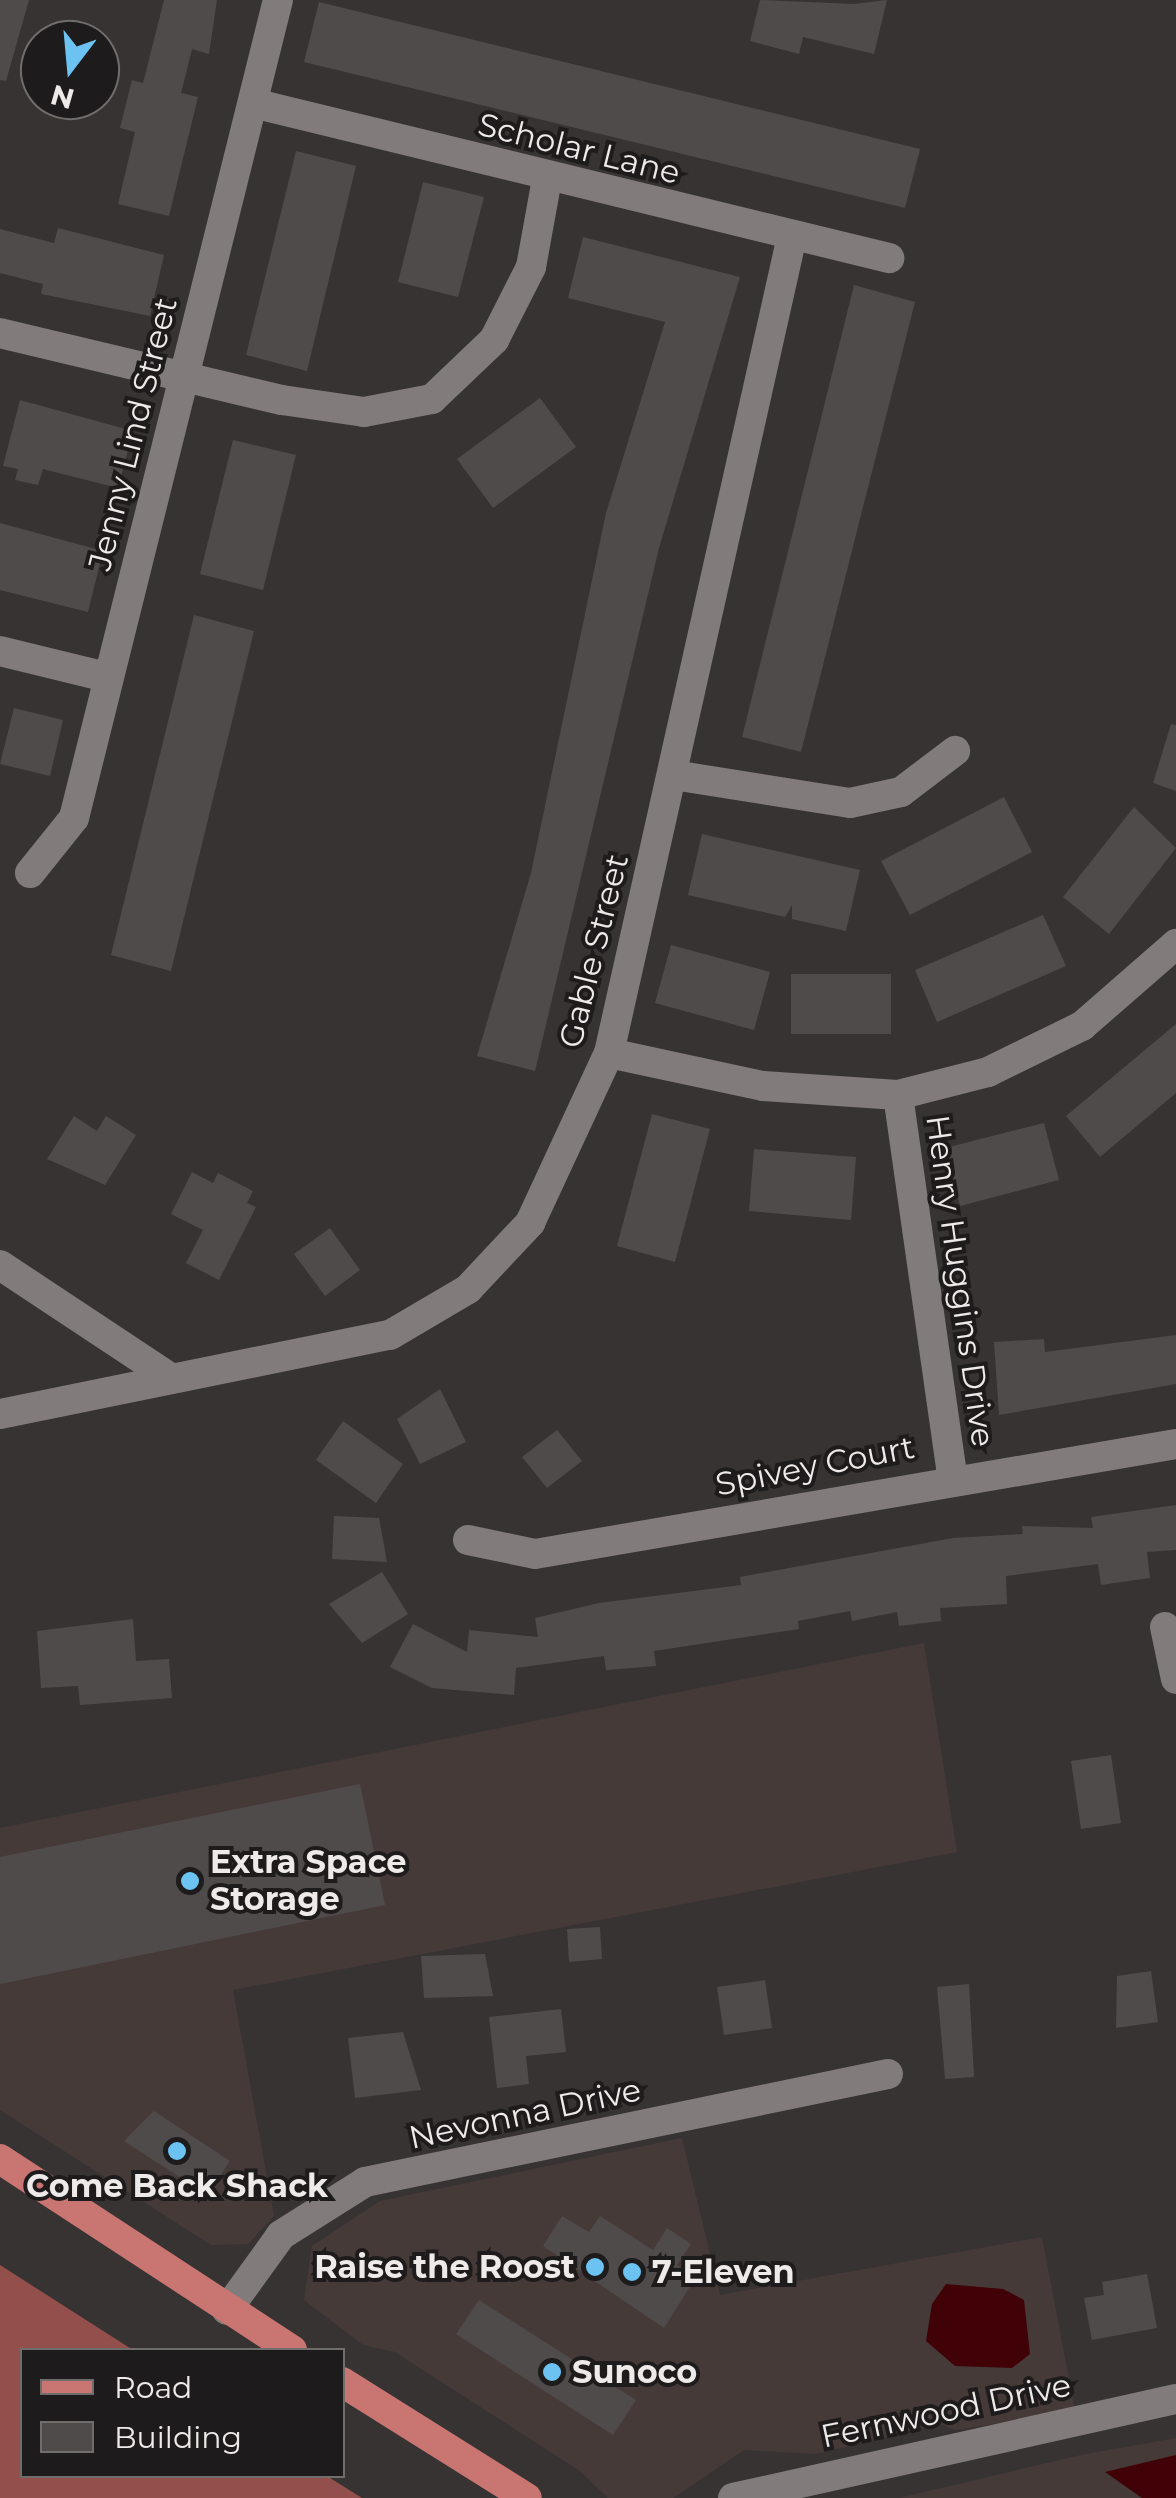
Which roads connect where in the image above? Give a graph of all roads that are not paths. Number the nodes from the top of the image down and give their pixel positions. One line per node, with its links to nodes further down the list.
1 (278, 0): 2 (street, Jenny Lind Street)
2 (253, 103): 3 (street, Scholar Lane); 7 (street, Jenny Lind Street)
3 (547, 178): 4 (street, Scholar Lane); 7 (street)
4 (792, 236): 5 (street, Scholar Lane); 11 (street, Gable Street)
5 (890, 258)
6 (0, 333): 7 (street)
7 (182, 382): 9 (street, Jenny Lind Street)
8 (0, 651): 9 (street)
9 (107, 677): 12 (street, Jenny Lind Street)
10 (955, 752): 11 (street)
11 (672, 775): 14 (street, Gable Street)
12 (30, 873)
13 (1176, 944): 15 (street)
14 (609, 1053): 15 (street); 17 (street, Gable Street)
15 (898, 1095): 20 (street, Henry Huggins Drive)
16 (0, 1264): 17 (street)
17 (171, 1378): 18 (street, Gable Street)
18 (0, 1414)
19 (1176, 1444): 20 (street, Spivey Court)
20 (952, 1476): 21 (street, Spivey Court)
21 (468, 1540)
22 (1166, 1627): 23 (street)
23 (1176, 1679)
24 (888, 2074): 26 (street, Nevonna Drive)
25 (0, 2159): 26 (main road)
26 (227, 2310): 27 (main road)
27 (289, 2348)
28 (345, 2384): 30 (main road)
29 (1176, 2399): 31 (street, Fernwood Drive)
30 (527, 2498)
31 (733, 2498)

